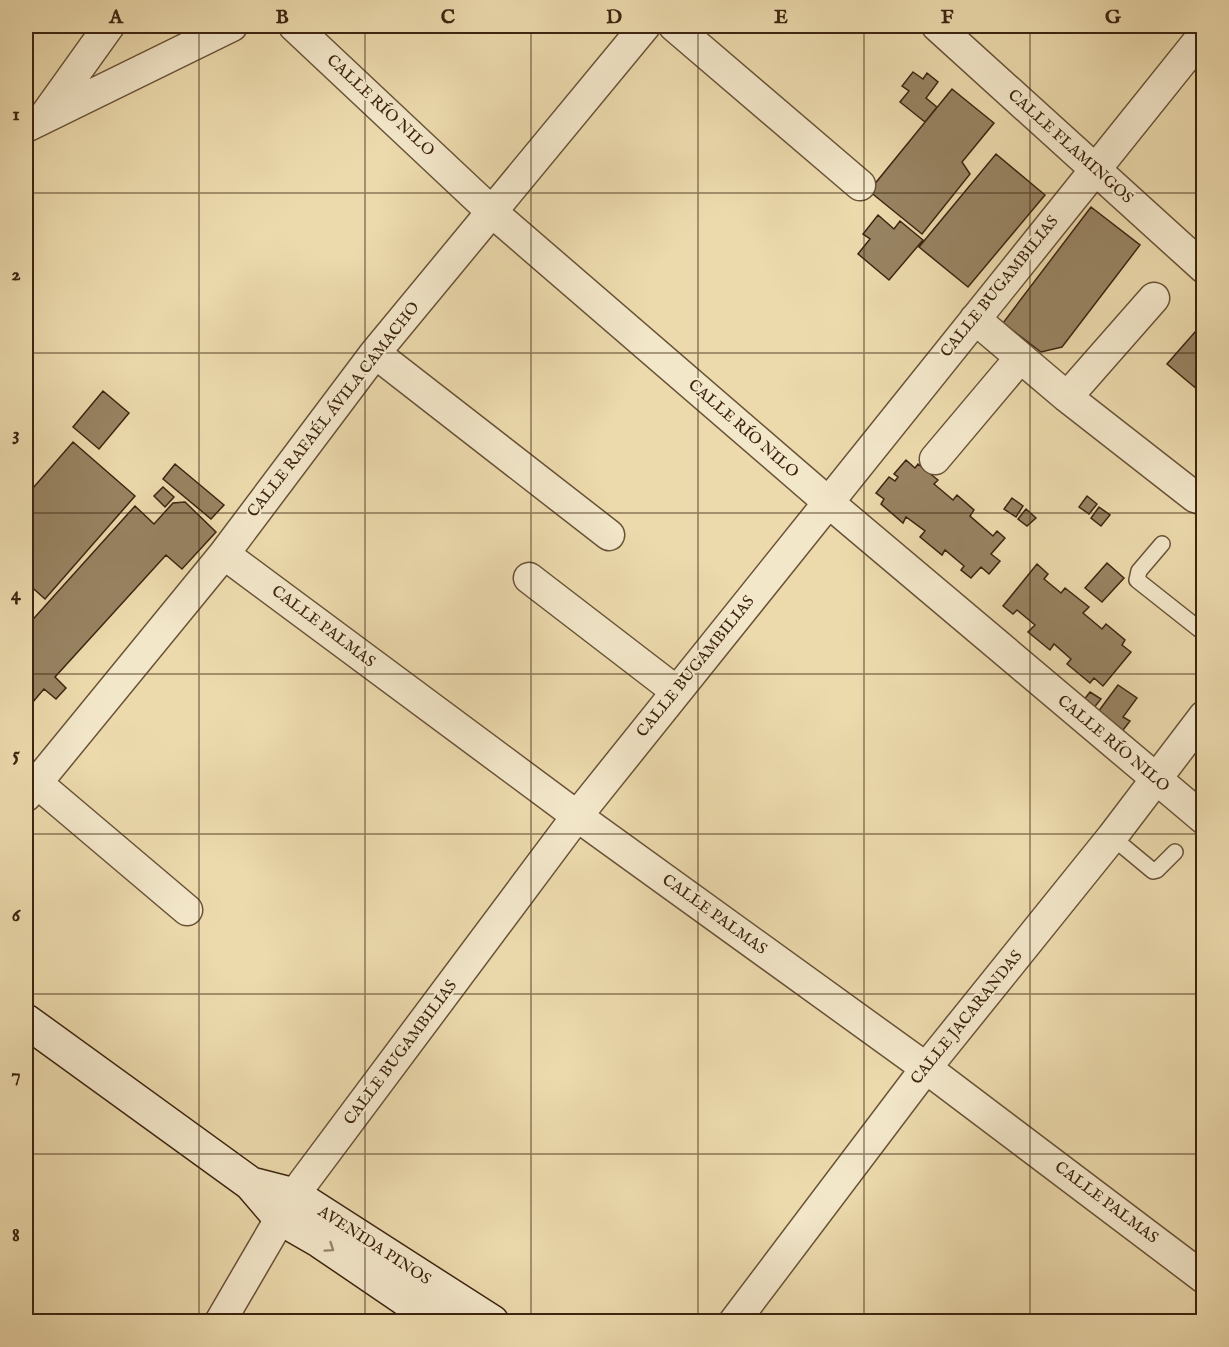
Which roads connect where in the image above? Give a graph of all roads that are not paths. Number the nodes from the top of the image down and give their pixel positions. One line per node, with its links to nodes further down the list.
1 (109, 26): 8 (street)
2 (232, 26): 8 (street)
3 (294, 26): 11 (street, CALLE RÍO NILO)
4 (645, 26): 11 (street, CALLE RAFAÉL ÁVILA CAMACHO)
5 (674, 26): 10 (street)
6 (937, 26): 9 (street, CALLE FLAMINGOS)
7 (1203, 34): 9 (street, CALLE BUGAMBILIAS)
8 (35, 121)
9 (1094, 170): 12 (street, CALLE FLAMINGOS); 14 (street, CALLE BUGAMBILIAS)
10 (860, 185)
11 (492, 212): 15 (street, CALLE RAFAÉL ÁVILA CAMACHO); 20 (street, CALLE RÍO NILO)
12 (1203, 268)
13 (1154, 298): 17 (street)
14 (975, 319): 16 (street); 20 (street, CALLE BUGAMBILIAS)
15 (375, 353): 21 (street); 23 (street, CALLE RAFAÉL ÁVILA CAMACHO)
16 (1020, 358): 17 (street); 18 (street)
17 (1067, 397): 19 (street)
18 (935, 459)
19 (1203, 500)
20 (828, 502): 26 (street, CALLE BUGAMBILIAS); 28 (street, CALLE RÍO NILO)
21 (609, 535)
22 (1162, 544): 25 (lane)
23 (224, 554): 29 (street, CALLE RAFAÉL ÁVILA CAMACHO); 30 (street, CALLE PALMAS)
24 (529, 578): 26 (street)
25 (1203, 633)
26 (676, 691): 30 (street, CALLE BUGAMBILIAS)
27 (1203, 716): 28 (street, CALLE JACARANDAS)
28 (1154, 779): 31 (street, CALLE RÍO NILO); 32 (street, CALLE JACARANDAS)
29 (31, 789): 34 (street)
30 (577, 816): 36 (street, CALLE PALMAS); 37 (street, CALLE BUGAMBILIAS)
31 (1203, 819)
32 (1112, 837): 33 (lane); 36 (street, CALLE JACARANDAS)
33 (1175, 852)
34 (187, 910)
35 (26, 1021): 37 (main road, AVENIDA PINOS)
36 (926, 1068): 38 (street, CALLE PALMAS); 42 (street, CALLE JACARANDAS)
37 (287, 1206): 39 (street, CALLE BUGAMBILIAS); 40 (main road, AVENIDA PINOS, one-way to 40); 41 (main road, AVENIDA PINOS)
38 (1203, 1278)
39 (220, 1322)
40 (439, 1322)
41 (492, 1322)
42 (734, 1322)

